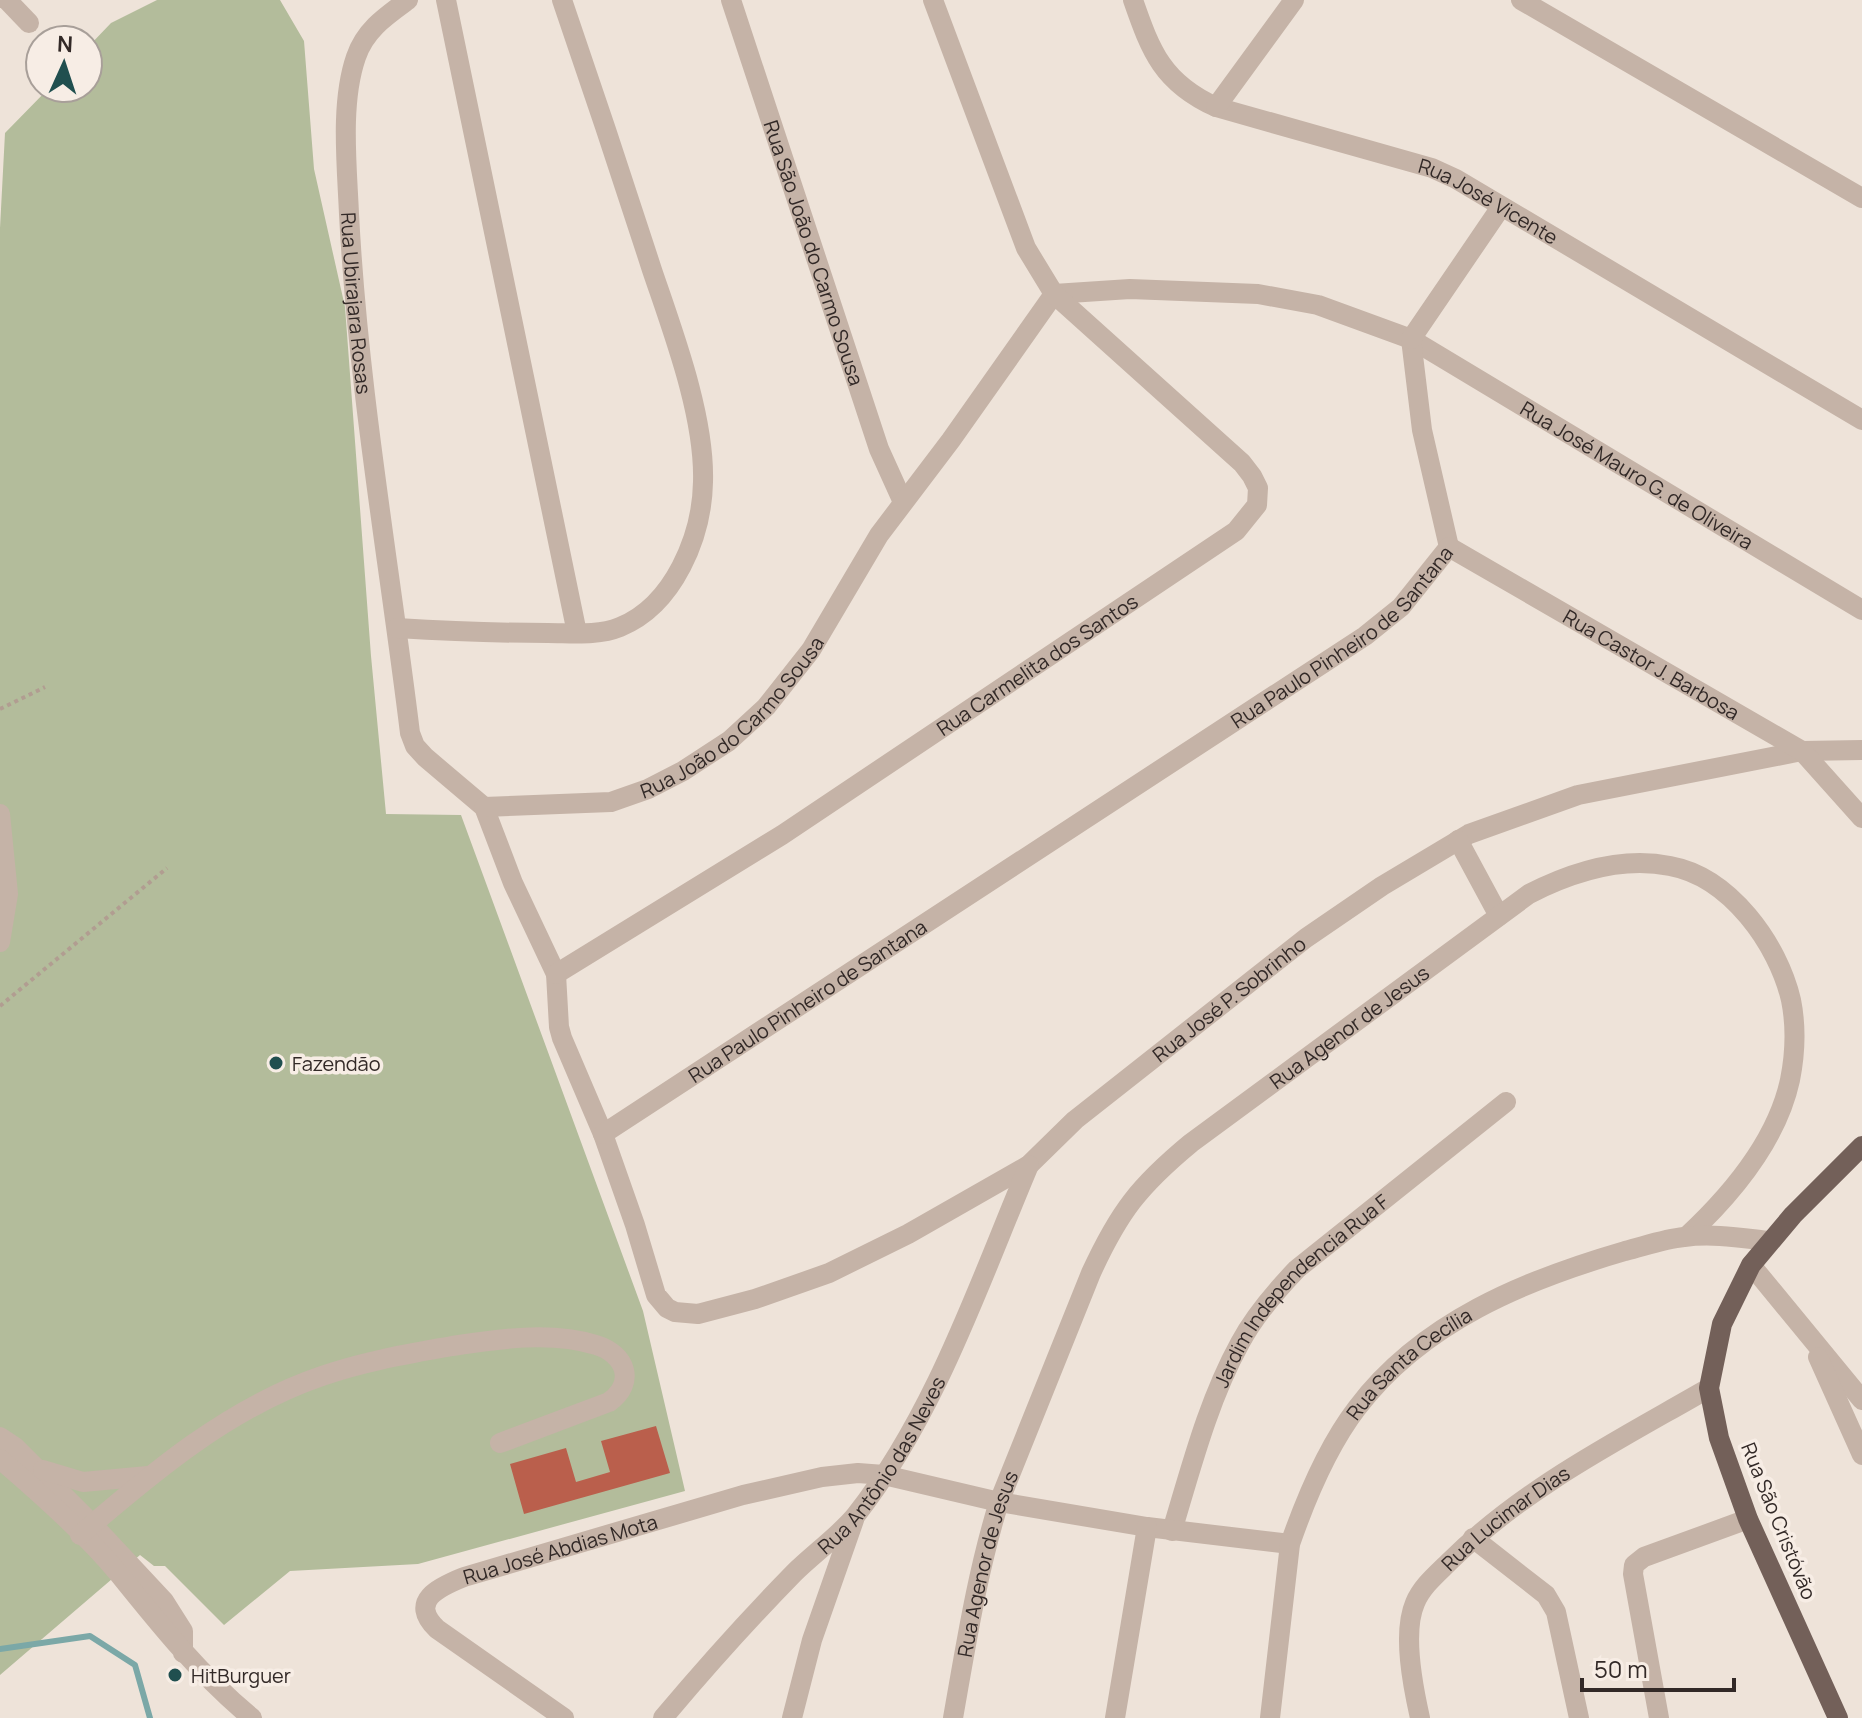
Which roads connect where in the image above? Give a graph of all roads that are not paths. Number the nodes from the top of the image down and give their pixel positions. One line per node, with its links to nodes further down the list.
1 (7, 0): 10 (street)
2 (408, 0): 20 (street, Rua Ubirajara Rosas)
3 (446, 0): 21 (street)
4 (562, 0): 21 (street)
5 (731, 0): 17 (street, Rua São João do Carmo Sousa)
6 (933, 0): 14 (street)
7 (1133, 0): 11 (street, Rua José Vicente)
8 (1294, 0): 11 (street)
9 (1521, 0): 12 (street)
10 (29, 23)
11 (1216, 107): 13 (street, Rua José Vicente)
12 (1862, 198)
13 (1501, 207): 15 (street); 16 (street, Rua José Vicente)
14 (1054, 294): 15 (street); 17 (street, Rua João do Carmo Sousa); 30 (street, Rua Carmelita dos Santos)
15 (1411, 339): 18 (street, Rua Paulo Pinheiro de Santana); 19 (street, Rua José Mauro G. de Oliveira)
16 (1862, 420)
17 (903, 502): 24 (street, Rua João do Carmo Sousa)
18 (1449, 547): 23 (street, Rua Castor J. Barbosa); 32 (street, Rua Paulo Pinheiro de Santana)
19 (1862, 610)
20 (397, 628): 21 (street); 24 (street, Rua Ubirajara Rosas)
21 (577, 633)
22 (1862, 750): 23 (street)
23 (1802, 751): 26 (street); 27 (street, Rua José P. Sobrinho)
24 (484, 807): 30 (street)
25 (0, 814): 29 (street)
26 (1862, 818)
27 (1458, 840): 28 (street); 34 (street, Rua José P. Sobrinho)
28 (1499, 916): 35 (street, Rua Agenor de Jesus); 48 (street, Rua Agenor de Jesus)
29 (0, 942)
30 (556, 974): 32 (street)
31 (1506, 1102): 53 (street, Jardim Independencia Rua F)
32 (603, 1134): 34 (street, Rua José P. Sobrinho)
33 (1861, 1150): 36 (main road, Rua São Cristóvão)
34 (1029, 1165): 46 (street, Rua Antônio das Neves)
35 (1687, 1236): 36 (street, Rua Santa Cecília); 55 (street, Rua Santa Cecília)
36 (1769, 1241): 37 (main road, Rua São Cristóvão)
37 (1751, 1265): 38 (street); 39 (main road, Rua São Cristóvão)
38 (1808, 1335): 40 (street); 43 (street)
39 (1709, 1388): 50 (main road, Rua São Cristóvão); 54 (street, Rua Lucimar Dias)
40 (1862, 1400)
41 (0, 1437): 45 (street)
42 (500, 1443): 47 (street)
43 (1862, 1455)
44 (0, 1459): 52 (street)
45 (36, 1468): 47 (street); 52 (street)
46 (884, 1475): 48 (street); 49 (street, Rua Antônio das Neves); 57 (street, Rua José Abdias Mota)
47 (148, 1476): 52 (street)
48 (999, 1502): 51 (street); 60 (street, Rua Agenor de Jesus)
49 (854, 1518): 58 (street, Rua Antônio das Neves); 59 (street)
50 (1748, 1519): 65 (street); 66 (main road, Rua São Cristóvão)
51 (1147, 1527): 53 (street); 61 (street)
52 (86, 1529): 56 (street)
53 (1172, 1531): 55 (street)
54 (1473, 1538): 63 (street, Rua Lucimar Dias); 64 (street)
55 (1290, 1544): 62 (street, Rua Santa Cecília)
56 (252, 1718)
57 (564, 1718)
58 (663, 1718)
59 (792, 1718)
60 (953, 1718)
61 (1115, 1718)
62 (1270, 1718)
63 (1420, 1718)
64 (1579, 1718)
65 (1659, 1718)
66 (1838, 1718)

